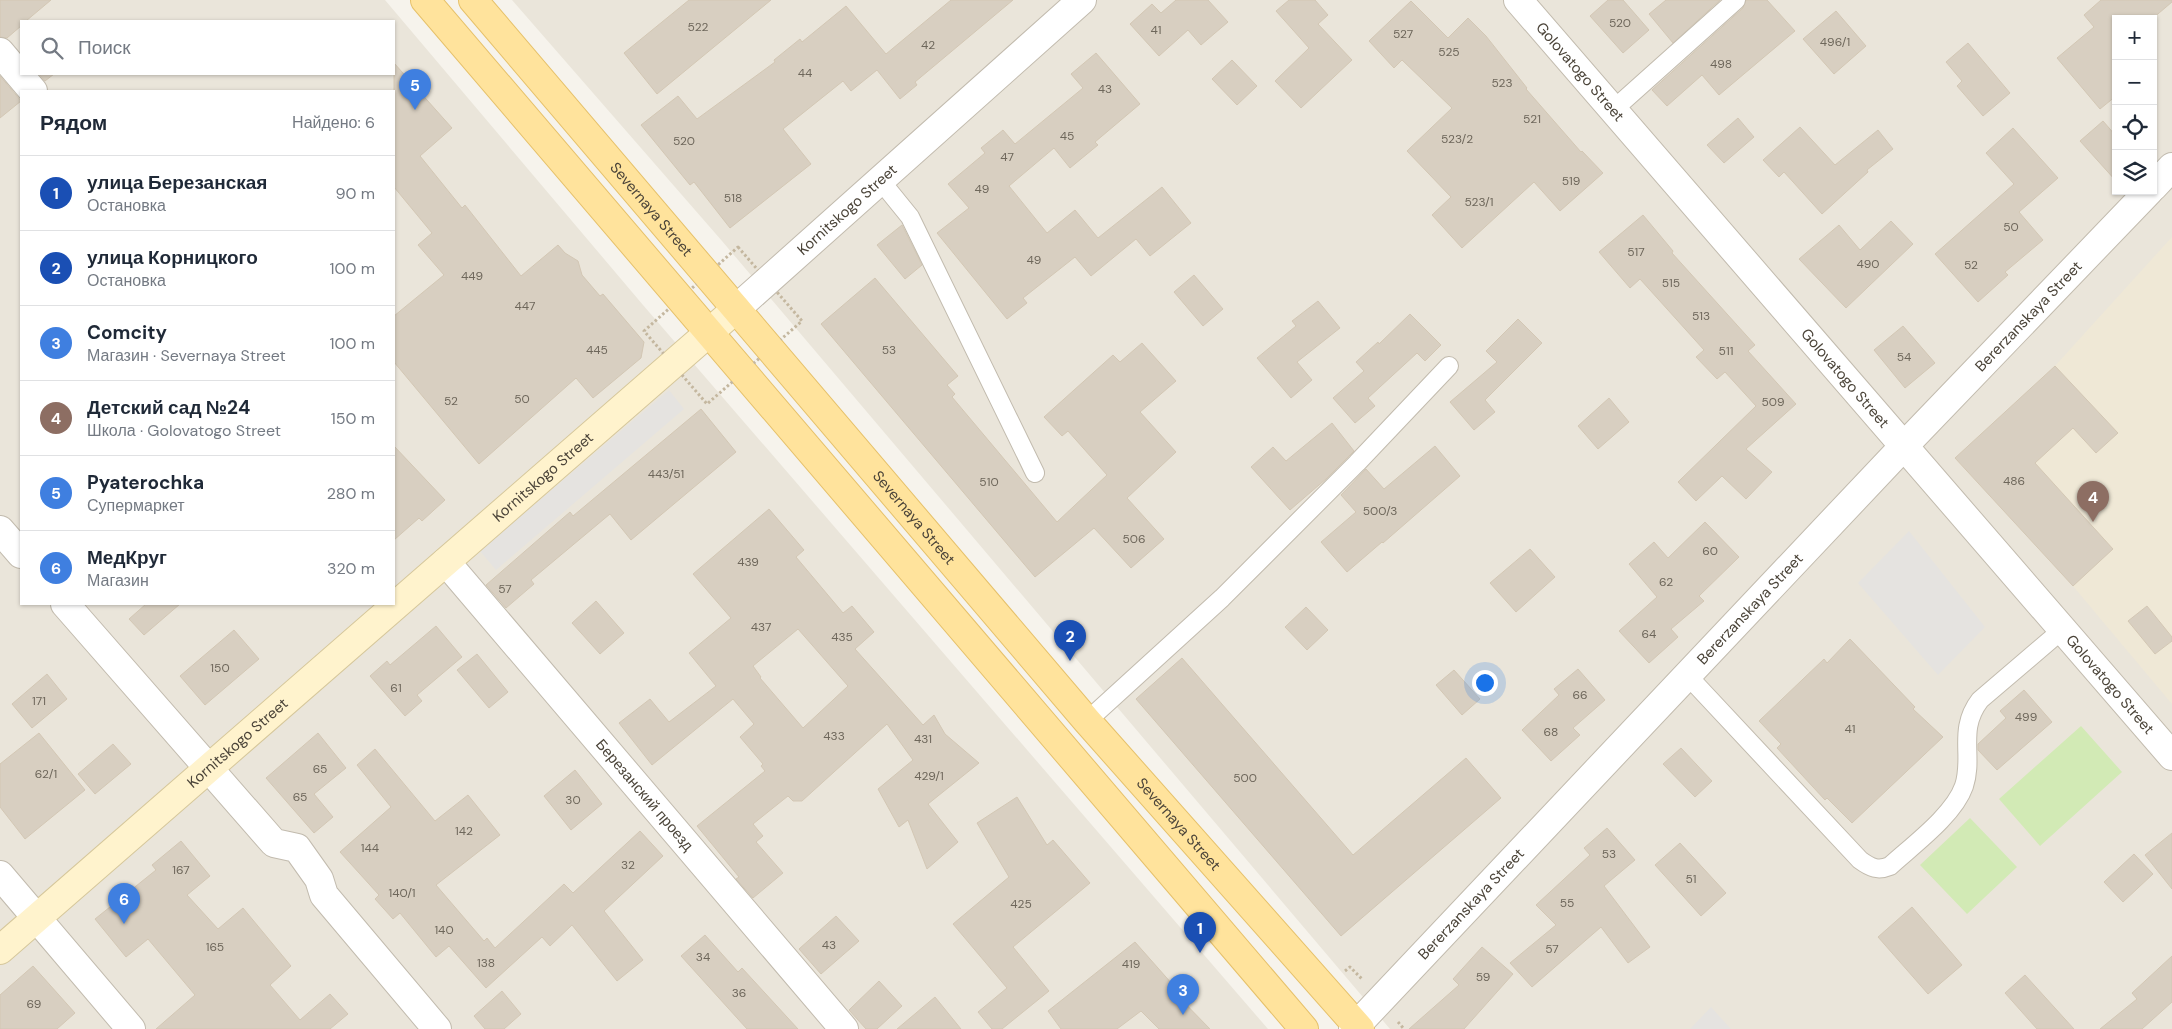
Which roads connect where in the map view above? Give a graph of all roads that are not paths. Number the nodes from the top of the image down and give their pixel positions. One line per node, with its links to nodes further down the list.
1 (424, 0): 14 (main road)
2 (473, 0): 13 (main road, Severnaya Street)
3 (1082, 0): 10 (street, Kornitskogo Street)
4 (1518, 0): 8 (street, Golovatogo Street)
5 (1736, 0): 8 (lane)
6 (0, 52): 7 (street)
7 (32, 90)
8 (1613, 110): 16 (street, Golovatogo Street)
9 (2172, 167): 11 (street)
10 (880, 180): 13 (street, Kornitskogo Street); 17 (lane)
11 (2157, 183)
12 (2145, 195): 16 (street, Bererzanskaya Street)
13 (736, 310): 14 (main road, Kornitskogo Street); 24 (main road, Severnaya Street)
14 (710, 332): 20 (main road, Kornitskogo Street); 34 (main road)
15 (1449, 366): 24 (lane)
16 (1903, 447): 22 (street, Golovatogo Street); 23 (street, Bererzanskaya Street)
17 (1035, 474)
18 (0, 530): 19 (street)
19 (20, 553)
20 (446, 562): 26 (main road, Kornitskogo Street); 33 (street, Березанский проезд)
21 (66, 605): 26 (street)
22 (2062, 630): 23 (lane); 25 (street, Golovatogo Street)
23 (1687, 675): 30 (street, Bererzanskaya Street)
24 (1087, 721): 30 (main road, Severnaya Street)
25 (2172, 756)
26 (208, 768): 28 (main road, Kornitskogo Street); 32 (street)
27 (0, 875): 28 (street)
28 (36, 917): 29 (main road, Kornitskogo Street); 31 (street)
29 (0, 950)
30 (1357, 1028)
31 (131, 1029)
32 (437, 1029)
33 (844, 1029)
34 (1304, 1029)

